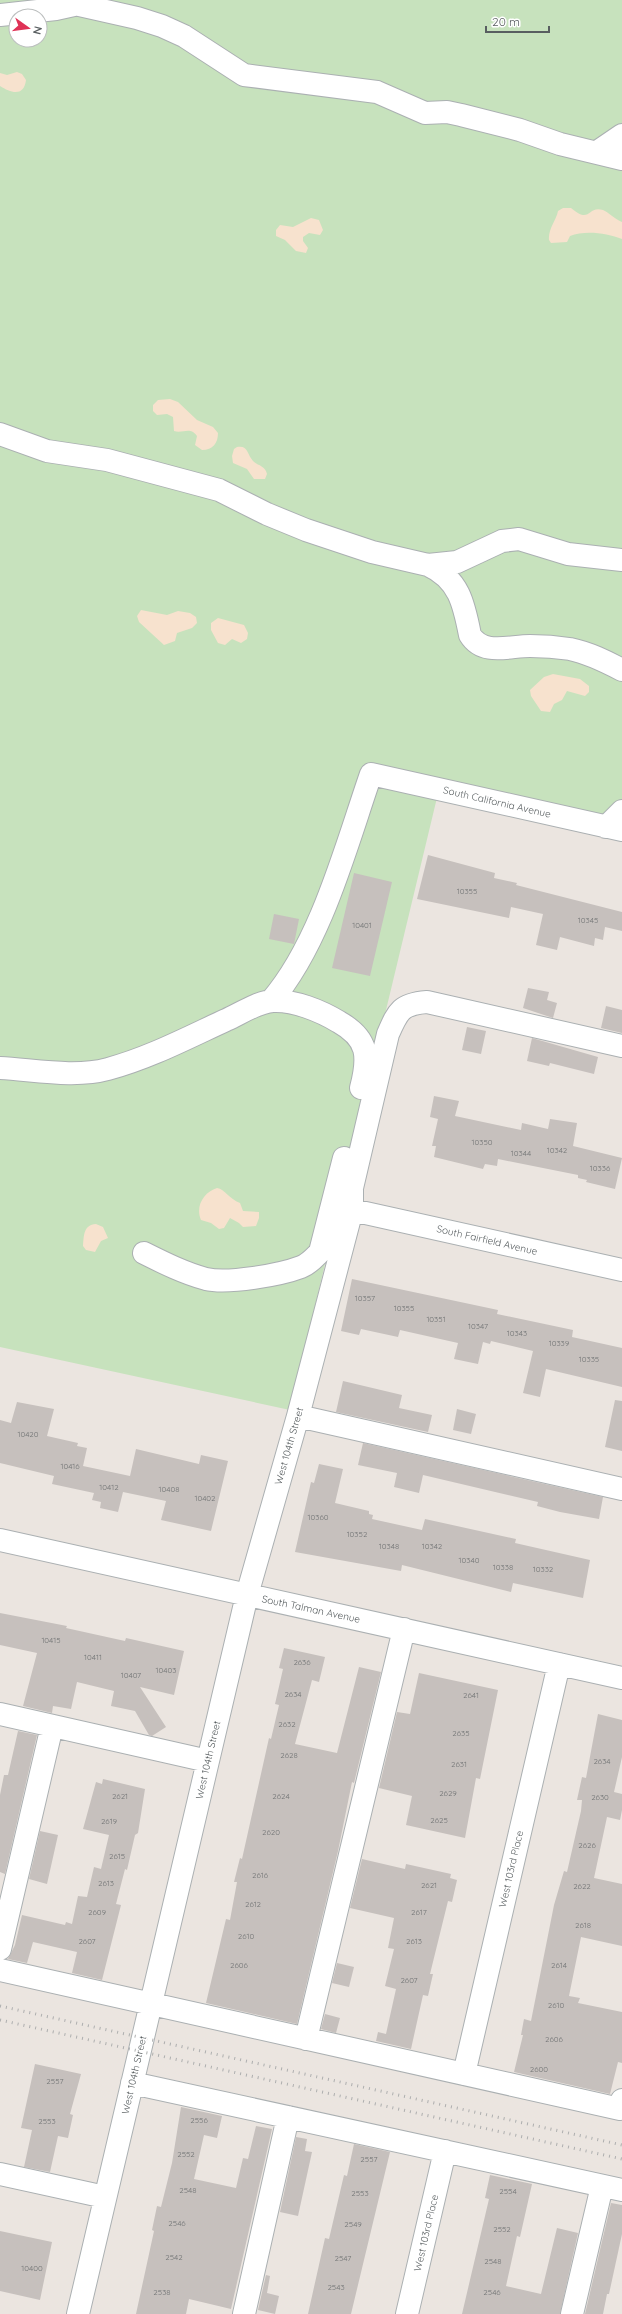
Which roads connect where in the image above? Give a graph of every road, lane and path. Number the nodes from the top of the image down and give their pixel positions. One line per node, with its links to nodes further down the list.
1 (66, 3): 2 (street); 4 (street)
2 (0, 15)
3 (622, 136): 4 (street)
4 (598, 152): 5 (street)
5 (622, 159)
6 (0, 434): 8 (street)
7 (622, 560): 8 (street)
8 (428, 565): 9 (street)
9 (622, 670)
10 (622, 811): 11 (street)
11 (614, 829): 12 (street, South California Avenue)
12 (271, 1001): 14 (street); 16 (street)
13 (622, 1046): 15 (street, West 104th Street)
14 (0, 1068)
15 (352, 1210): 17 (street, South Fairfield Avenue); 18 (street, West 104th Street)
16 (144, 1253)
17 (622, 1270)
18 (298, 1416): 19 (street); 21 (street, West 104th Street)
19 (622, 1489)
20 (0, 1540): 21 (street, South Talman Avenue)
21 (247, 1595): 22 (street, South Talman Avenue); 27 (street, West 104th Street)
22 (404, 1629): 23 (street, South Talman Avenue); 31 (street)
23 (559, 1664): 24 (street, South Talman Avenue); 32 (street, West 103rd Place)
24 (622, 1678)
25 (0, 1714): 26 (street)
26 (52, 1726): 27 (street); 28 (street)
27 (208, 1761): 30 (street, West 104th Street)
28 (0, 1949)
29 (0, 1970): 30 (street)
30 (150, 2004): 31 (street); 33 (street, West 104th Street)
31 (306, 2039): 32 (street)
32 (464, 2074): 34 (street)
33 (132, 2083): 35 (street); 39 (street, West 104th Street)
34 (622, 2100)
35 (288, 2117): 36 (street); 41 (street)
36 (445, 2151): 38 (street); 42 (street, West 103rd Place)
37 (0, 2174): 39 (street)
38 (612, 2188): 43 (street)
39 (105, 2197): 40 (street, West 104th Street)
40 (78, 2314)
41 (244, 2314)
42 (408, 2314)
43 (572, 2314)

